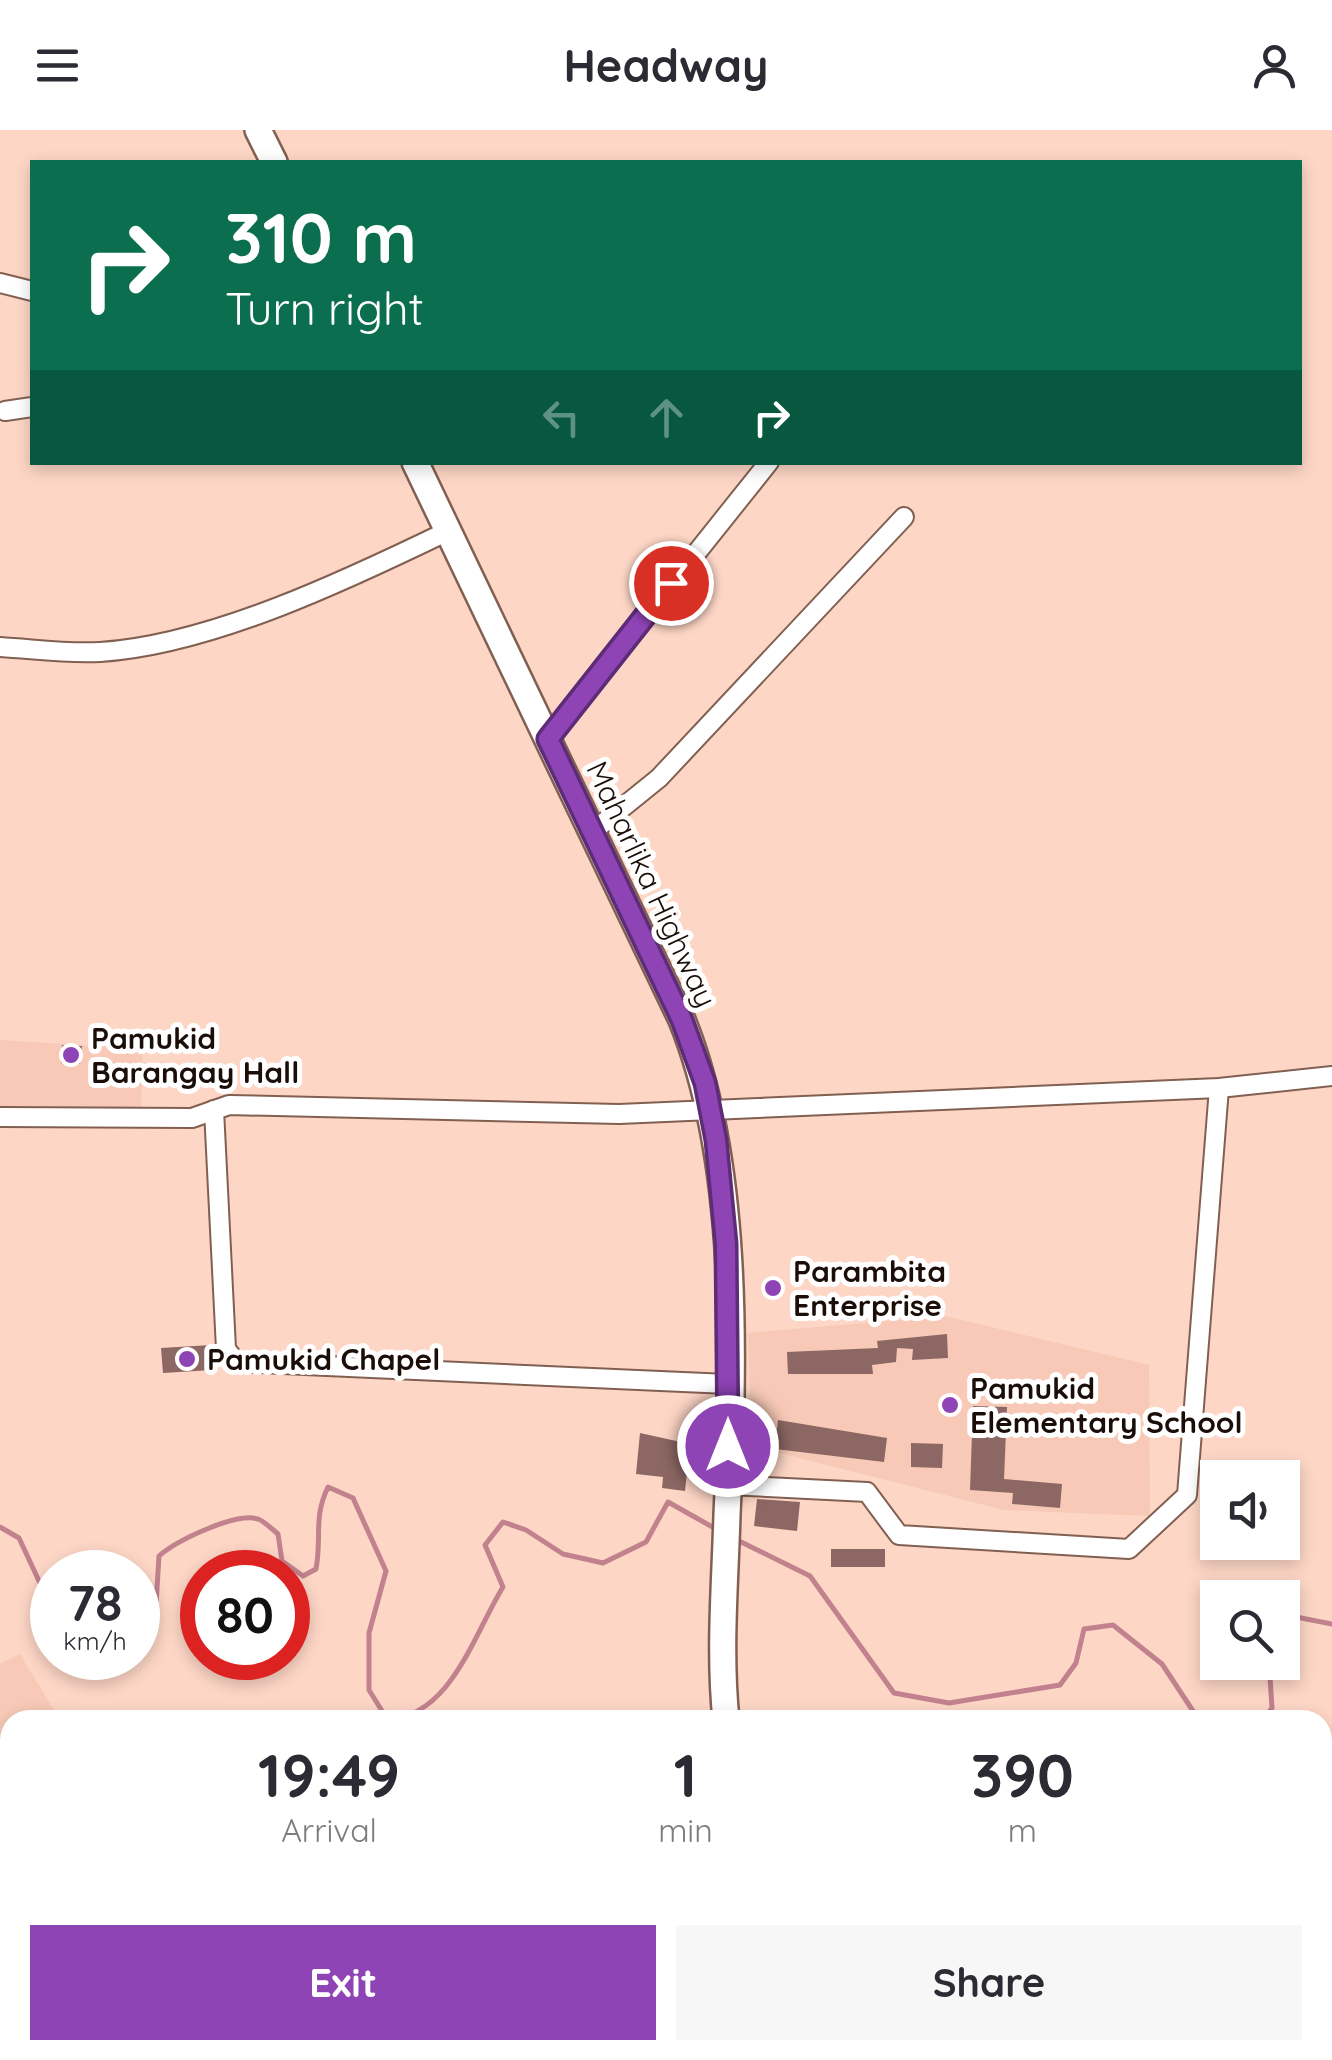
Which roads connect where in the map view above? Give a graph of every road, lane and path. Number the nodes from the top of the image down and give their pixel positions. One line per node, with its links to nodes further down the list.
1 (258, 130): 2 (highway)
2 (273, 160)
3 (0, 283): 4 (street)
4 (30, 290)
5 (30, 408): 6 (street)
6 (5, 411)
7 (416, 465): 10 (highway, Maharlika Highway)
8 (767, 465): 12 (street)
9 (904, 518): 13 (street)
10 (448, 530): 11 (street); 12 (highway, Maharlika Highway)
11 (0, 647)
12 (548, 739): 13 (highway, Maharlika Highway)
13 (591, 834): 17 (highway, Maharlika Highway)
14 (1332, 1076): 15 (street)
15 (1220, 1088): 17 (street); 20 (street)
16 (214, 1110): 17 (street); 18 (street); 19 (street)
17 (712, 1110): 19 (highway, Maharlika Highway)
18 (0, 1117)
19 (728, 1384): 20 (highway, Maharlika Highway)
20 (728, 1498): 21 (highway, Maharlika Highway)
21 (726, 1710)

